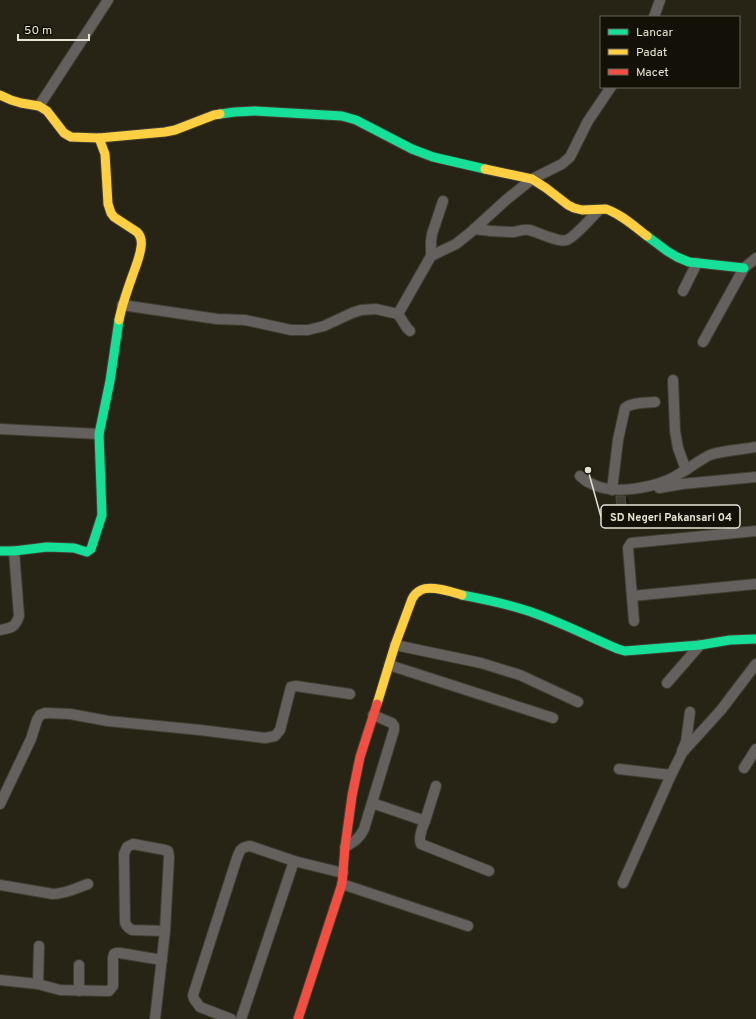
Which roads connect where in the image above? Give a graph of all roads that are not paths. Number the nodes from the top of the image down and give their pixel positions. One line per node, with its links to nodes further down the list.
1 (108, 0): 6 (street)
2 (660, 0): 3 (street)
3 (654, 16)
4 (610, 88): 8 (street)
5 (0, 95): 6 (street)
6 (39, 106): 7 (street)
7 (99, 138): 8 (street); 17 (street)
8 (532, 179): 10 (street); 11 (street)
9 (443, 201): 12 (street)
10 (599, 210): 11 (street); 14 (street)
11 (474, 229): 12 (street)
12 (431, 256): 18 (street)
13 (756, 258): 15 (street)
14 (697, 263): 15 (street); 16 (street)
15 (744, 268): 20 (street)
16 (683, 291)
17 (122, 305): 18 (street); 24 (street)
18 (398, 314): 19 (street)
19 (410, 331)
20 (704, 342)
21 (673, 380): 26 (street)
22 (656, 402): 29 (street)
23 (0, 429): 24 (street)
24 (99, 434): 32 (street)
25 (756, 447): 26 (street)
26 (686, 470): 29 (street)
27 (580, 476): 29 (street)
28 (756, 477): 29 (street)
29 (613, 492)
30 (756, 531): 34 (street)
31 (0, 551): 32 (street)
32 (14, 551): 36 (street)
33 (756, 584): 34 (street)
34 (632, 596): 35 (street)
35 (634, 621)
36 (0, 630)
37 (756, 638): 39 (street)
38 (395, 645): 39 (street); 41 (street); 45 (street)
39 (700, 645): 43 (street)
40 (756, 664): 42 (street)
41 (389, 665): 47 (street); 48 (street)
42 (752, 678): 50 (street)
43 (668, 683)
44 (350, 694): 56 (street)
45 (578, 702)
46 (690, 712): 50 (street)
47 (373, 715): 55 (street); 58 (street)
48 (553, 718)
49 (756, 749): 51 (street)
50 (682, 753): 53 (street)
51 (744, 768)
52 (619, 769): 53 (street)
53 (671, 775): 62 (street)
54 (436, 786): 57 (street)
55 (372, 803): 57 (street); 58 (street)
56 (0, 804)
57 (424, 821): 60 (street)
58 (345, 847): 61 (street)
59 (294, 861): 61 (street); 75 (street); 76 (street)
60 (489, 871)
61 (343, 873): 64 (street)
62 (623, 883)
63 (88, 884): 65 (street)
64 (342, 884): 66 (street); 77 (street)
65 (0, 885)
66 (468, 926)
67 (165, 931): 67 (street); 69 (street)
68 (39, 946): 72 (street)
69 (162, 960): 73 (street); 74 (street)
70 (79, 965): 73 (street)
71 (0, 980): 72 (street)
72 (38, 984): 73 (street)
73 (79, 991)
74 (155, 1019)
75 (231, 1019)
76 (241, 1019)
77 (298, 1019)

